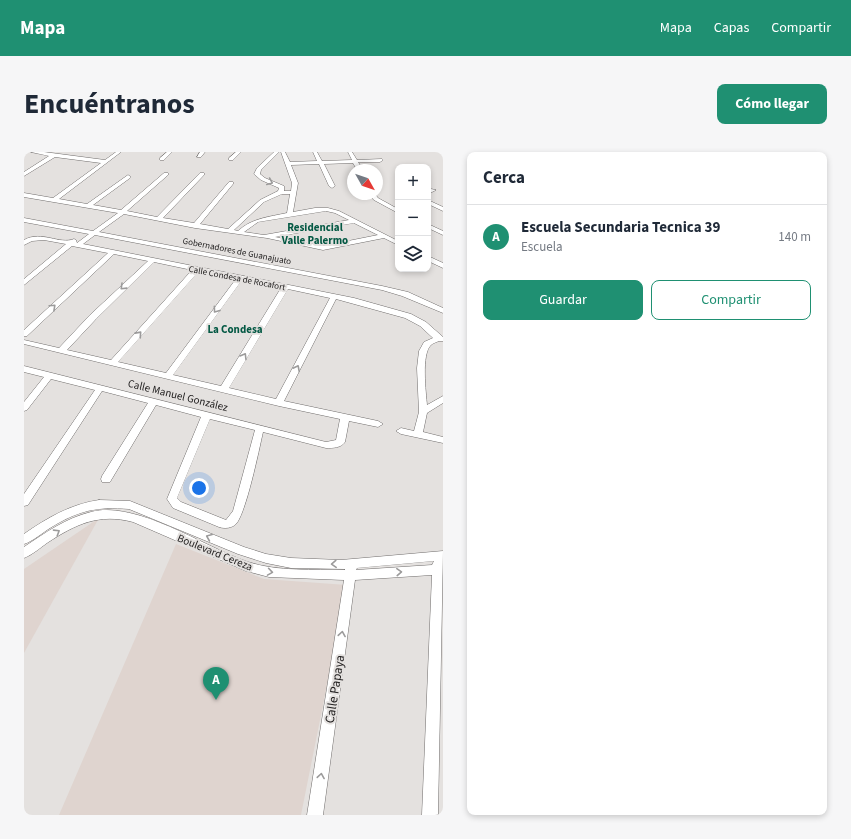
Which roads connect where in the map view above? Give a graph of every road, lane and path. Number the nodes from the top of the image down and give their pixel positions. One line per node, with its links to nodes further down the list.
1 (33, 152): 10 (street)
2 (81, 152): 11 (street)
3 (119, 152): 15 (street)
4 (170, 152): 12 (street)
5 (239, 152): 13 (street)
6 (315, 152): 16 (street)
7 (350, 152): 17 (street)
8 (275, 154): 9 (street); 25 (street, one-way to 25)
9 (284, 154): 18 (street)
10 (54, 155): 11 (street); 19 (street)
11 (72, 158): 15 (street)
12 (162, 159)
13 (231, 160)
14 (380, 160): 17 (street)
15 (106, 162): 28 (street)
16 (321, 162): 17 (street); 18 (street); 24 (street)
17 (355, 162)
18 (289, 164): 26 (street)
19 (24, 174)
20 (166, 174): 36 (street)
21 (202, 174): 38 (street)
22 (128, 177): 32 (street)
23 (231, 183): 41 (street)
24 (332, 186)
25 (281, 192): 26 (street); 44 (street)
26 (293, 193): 37 (street)
27 (24, 195): 28 (street)
28 (54, 200): 32 (street)
29 (378, 200): 33 (street)
30 (395, 203): 33 (street)
31 (431, 203): 34 (street)
32 (88, 206): 36 (street)
33 (387, 206): 35 (street)
34 (443, 209)
35 (395, 210)
36 (123, 212): 38 (street); 45 (street)
37 (290, 214): 40 (street); 46 (street)
38 (158, 219): 41 (street)
39 (24, 220): 43 (street, Gobernadores de Guanajuato)
40 (356, 221): 48 (street); 49 (street)
41 (195, 226): 44 (street)
42 (431, 227): 47 (street)
43 (86, 231): 45 (street, Gobernadores de Guanajuato); 52 (street)
44 (229, 231): 46 (street)
45 (94, 233): 52 (street); 62 (street, Gobernadores de Guanajuato)
46 (239, 233): 49 (street)
47 (443, 233)
48 (385, 236): 49 (street); 50 (street)
49 (264, 237)
50 (395, 241)
51 (24, 243): 52 (street, Calle Condesa de Rocafort)
52 (74, 244): 53 (street, Calle Condesa de Rocafort); 59 (street)
53 (112, 253): 55 (street, Calle Condesa de Rocafort); 63 (street, one-way to 53)
54 (431, 260): 56 (street)
55 (152, 261): 57 (street, Calle Condesa de Rocafort); 66 (street, one-way to 66)
56 (443, 266)
57 (196, 270): 58 (street, Calle Condesa de Rocafort); 67 (street, one-way to 57)
58 (240, 278): 60 (street, Calle Condesa de Rocafort); 70 (street, one-way to 70)
59 (24, 284)
60 (285, 288): 61 (street, Calle Condesa de Rocafort); 72 (street, one-way to 60)
61 (334, 297): 64 (street, Calle Condesa de Rocafort); 75 (street, one-way to 61)
62 (443, 311)
63 (24, 334)
64 (441, 339): 77 (street)
65 (24, 342): 66 (street)
66 (61, 351): 67 (street)
67 (113, 363): 70 (street)
68 (24, 369): 69 (street, Calle Manuel González)
69 (49, 376): 71 (street, Calle Manuel González); 76 (street)
70 (168, 376): 72 (street)
71 (100, 388): 74 (street, Calle Manuel González); 86 (street)
72 (224, 389): 75 (street)
73 (443, 399): 77 (street)
74 (153, 402): 78 (street, Calle Manuel González); 85 (street)
75 (279, 403): 79 (street)
76 (24, 408)
77 (423, 412): 83 (street)
78 (207, 414): 81 (street, Calle Manuel González); 81 (street)
79 (345, 418): 80 (street); 81 (street, Calle Manuel González)
80 (378, 424)
81 (260, 428)
82 (401, 431): 83 (street)
83 (418, 434): 84 (street)
84 (443, 440)
85 (106, 479)
86 (24, 502)
87 (24, 540): 90 (street, Boulevard Cereza, one-way to 87)
88 (24, 553): 90 (street, Boulevard Cereza, one-way to 90)
89 (441, 556): 90 (street, Boulevard Cereza); 91 (street)
90 (351, 569): 91 (street, Boulevard Cereza, one-way to 91); 92 (street, Calle Papaya, one-way to 90)
91 (440, 569): 93 (street)
92 (315, 815)
93 (430, 815)

